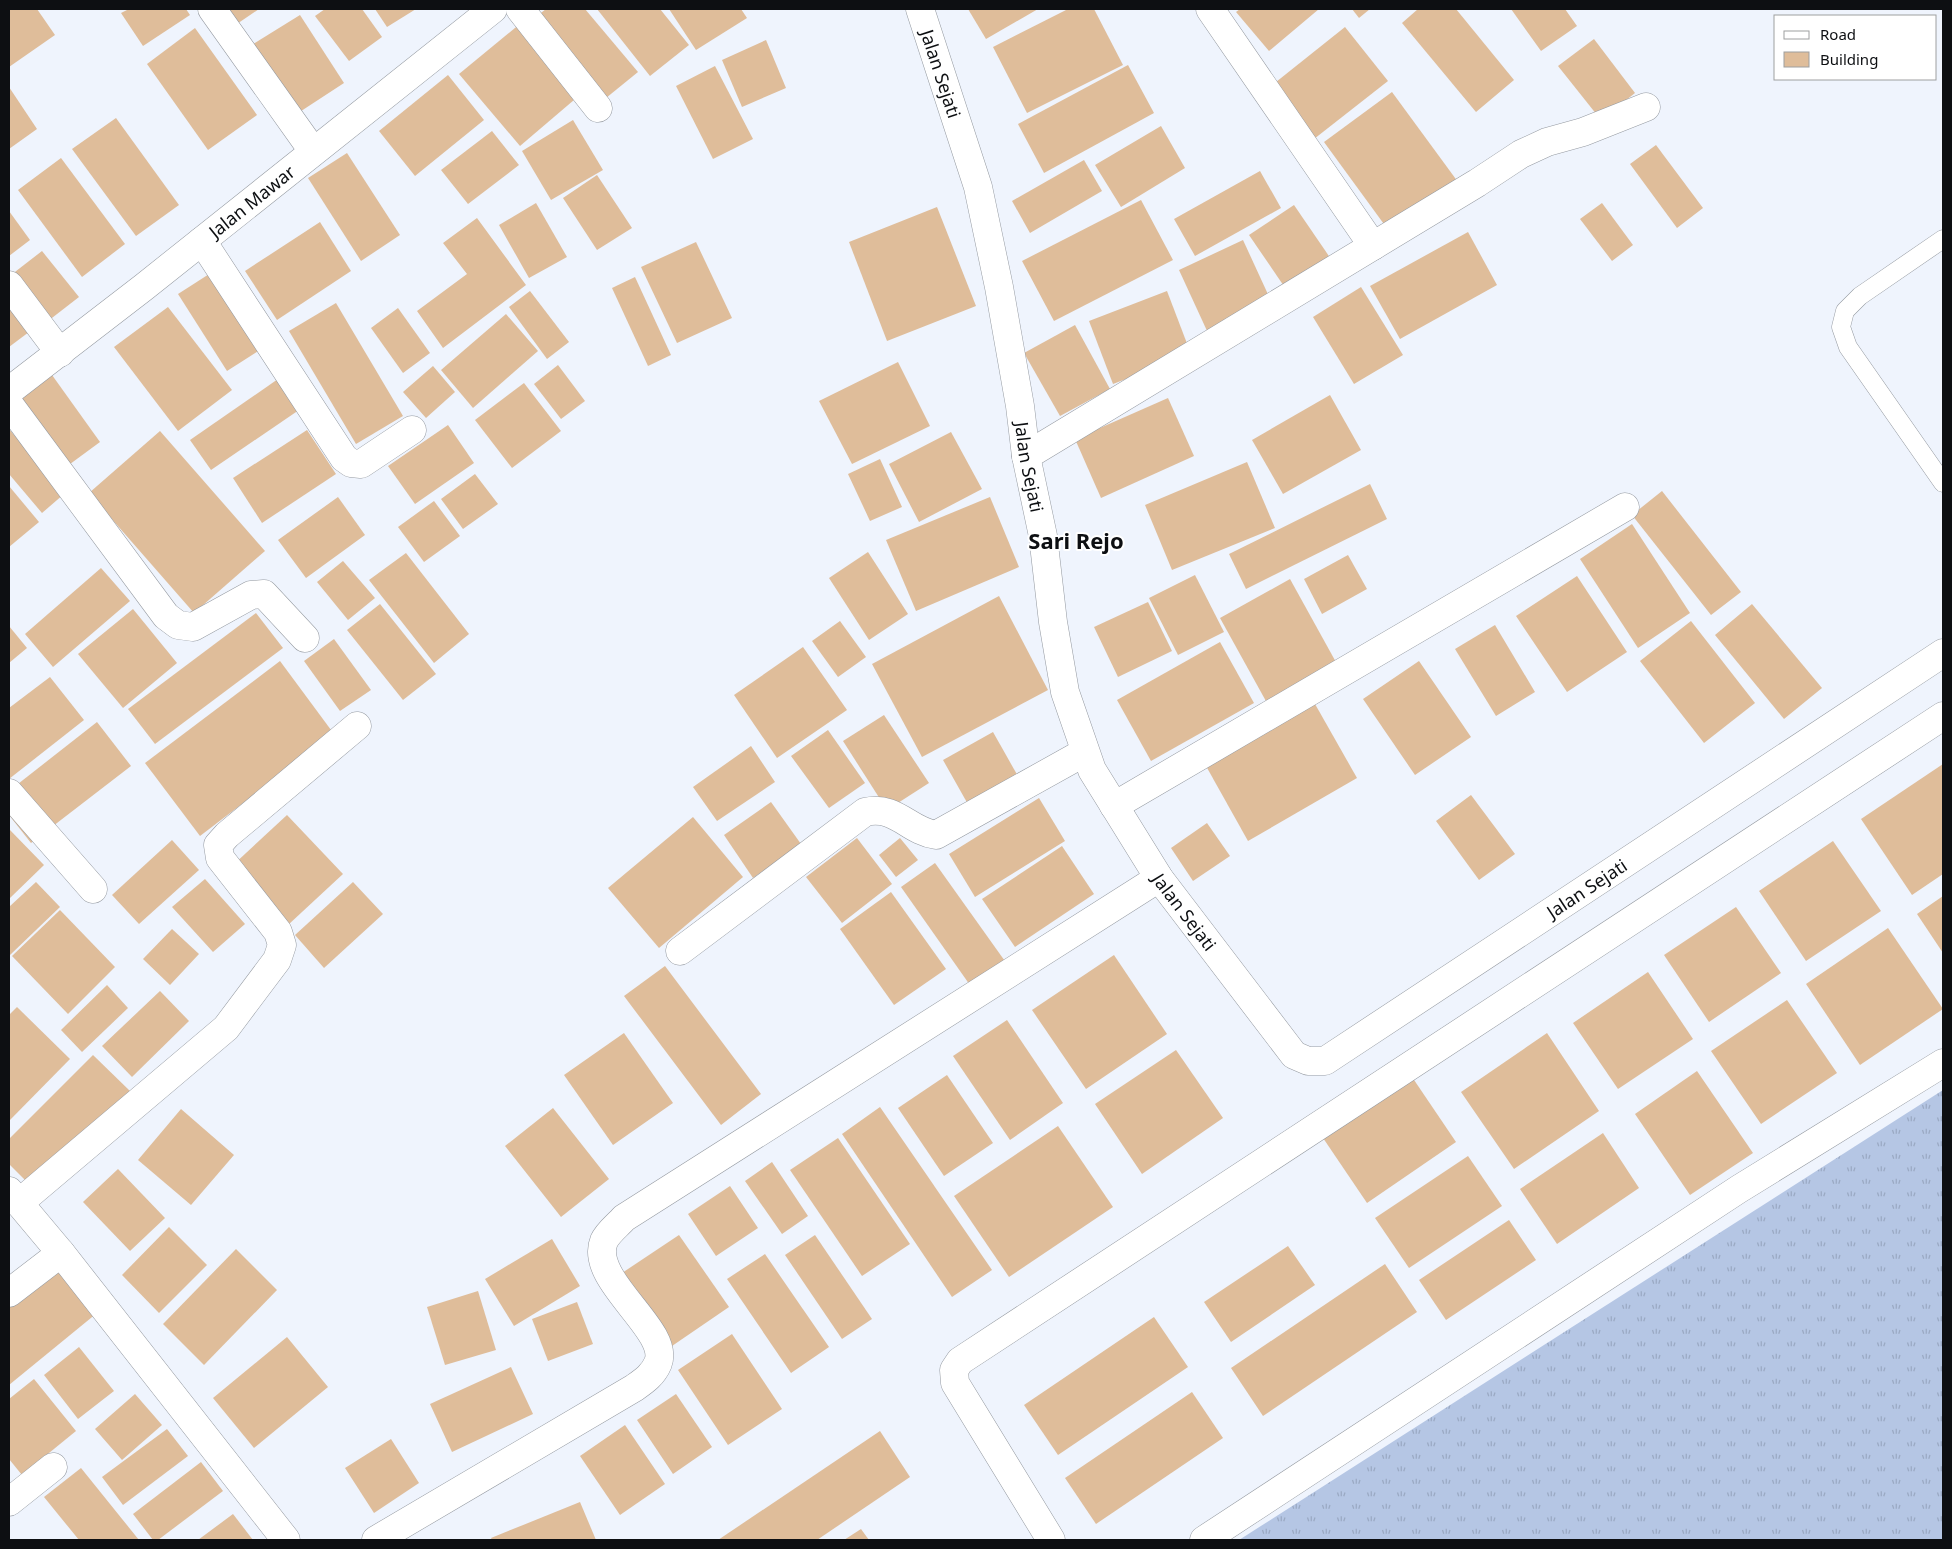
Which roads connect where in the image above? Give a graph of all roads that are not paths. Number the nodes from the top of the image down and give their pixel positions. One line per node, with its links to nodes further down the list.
1 (212, 9): 8 (street)
2 (492, 9): 8 (street, Jalan Mawar)
3 (520, 9): 7 (street)
4 (920, 9): 17 (street, Jalan Sejati)
5 (1210, 9): 11 (street)
6 (1646, 107): 11 (street)
7 (598, 108)
8 (313, 151): 10 (street, Jalan Mawar)
9 (1943, 240): 18 (lane)
10 (202, 241): 13 (street, Jalan Mawar); 16 (street)
11 (1372, 246): 17 (street)
12 (9, 285): 13 (street)
13 (60, 353): 14 (street, Jalan Mawar)
14 (9, 391)
15 (9, 404): 20 (street)
16 (412, 430)
17 (1026, 456): 24 (street, Jalan Sejati)
18 (1943, 483)
19 (1625, 507): 26 (street)
20 (305, 638)
21 (1943, 653): 27 (street, Jalan Sejati)
22 (1943, 716): 38 (street)
23 (357, 726): 31 (street)
24 (1085, 752): 26 (street, Jalan Sejati); 29 (street)
25 (9, 793): 28 (street)
26 (1114, 806): 27 (street, Jalan Sejati)
27 (1159, 878): 37 (street)
28 (93, 889)
29 (680, 951)
30 (1943, 1063): 39 (street)
31 (14, 1197): 32 (street)
32 (61, 1253): 33 (street); 36 (street)
33 (9, 1293)
34 (53, 1467): 35 (street)
35 (9, 1502)
36 (286, 1540)
37 (376, 1540)
38 (1051, 1540)
39 (1204, 1540)

